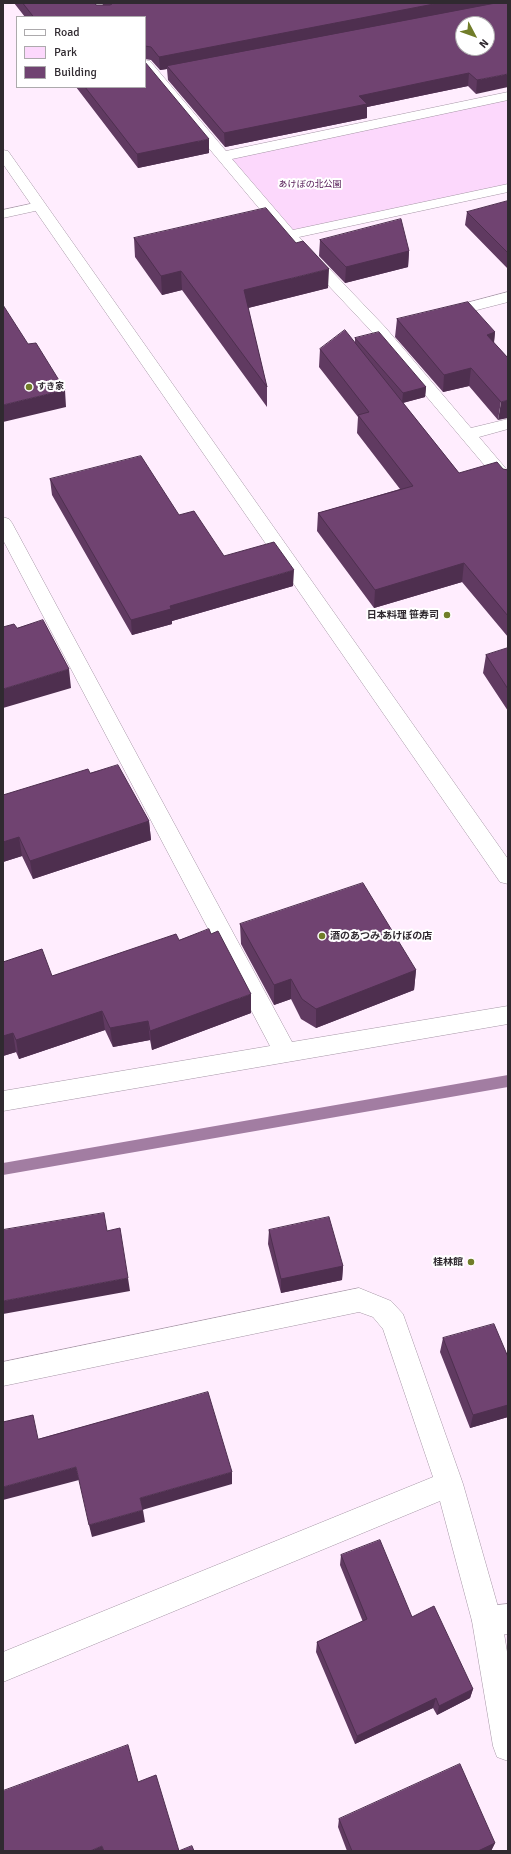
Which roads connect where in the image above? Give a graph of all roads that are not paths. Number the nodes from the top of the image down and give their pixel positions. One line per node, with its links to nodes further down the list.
1 (109, 3): 2 (street)
2 (94, 4): 3 (street)
3 (104, 16)
4 (146, 65): 6 (street)
5 (172, 74): 6 (street)
6 (156, 77): 9 (street)
7 (508, 96): 9 (street)
8 (3, 154): 11 (street)
9 (224, 156): 13 (street)
10 (508, 188): 13 (street)
11 (39, 206): 12 (street); 20 (street)
12 (3, 214)
13 (290, 235): 17 (street)
14 (508, 297): 15 (street)
15 (424, 318)
16 (508, 424): 17 (street)
17 (469, 434): 18 (street)
18 (508, 482)
19 (3, 523): 22 (street)
20 (508, 876)
21 (508, 1015): 22 (street)
22 (285, 1052): 23 (street)
23 (3, 1101)
24 (3, 1374): 25 (street)
25 (449, 1484): 26 (street); 27 (street)
26 (498, 1620): 28 (street)
27 (3, 1667)
28 (508, 1746)

